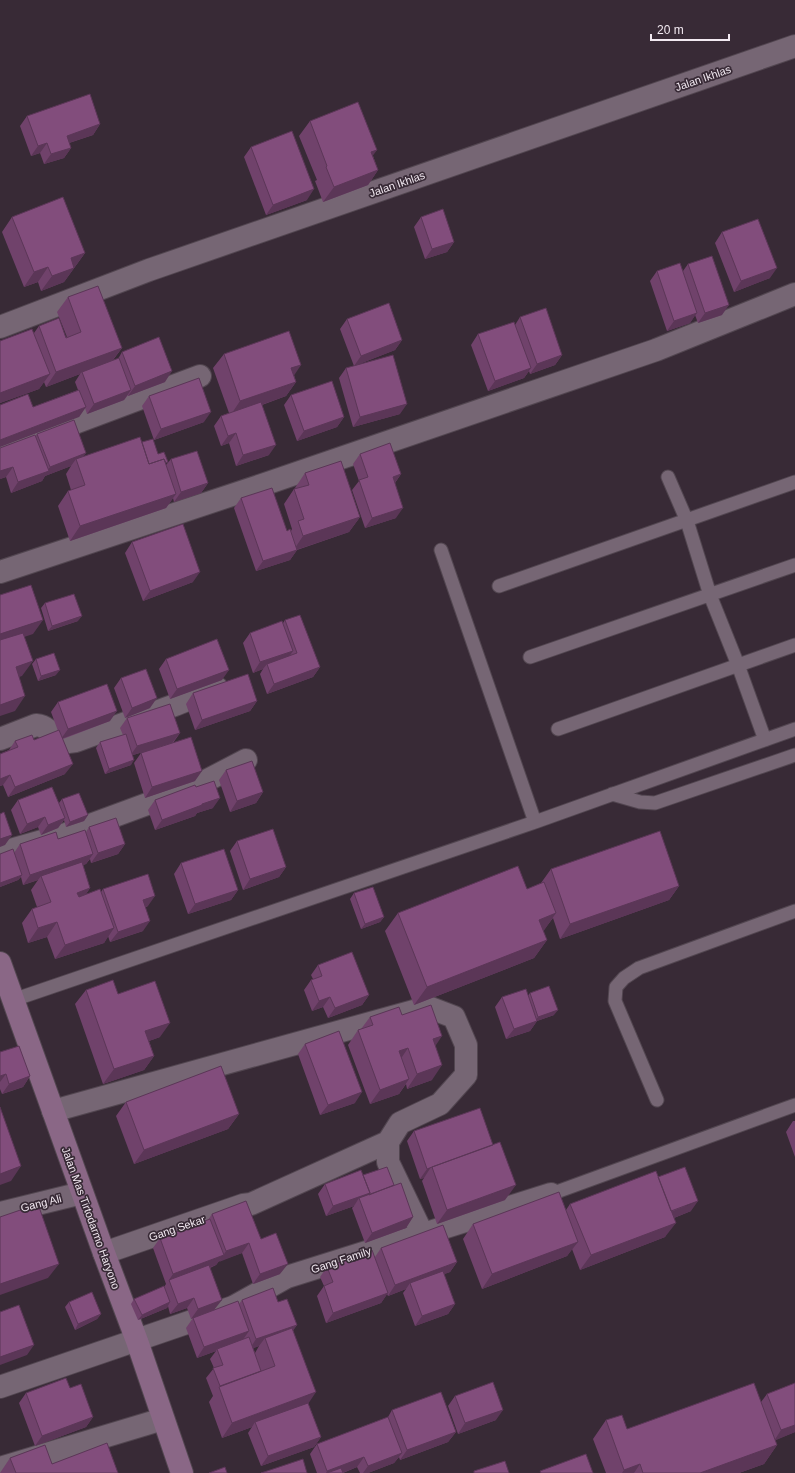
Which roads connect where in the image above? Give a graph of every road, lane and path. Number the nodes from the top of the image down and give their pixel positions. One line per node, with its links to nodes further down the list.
1 (795, 46): 3 (street, Jalan Ikhlas)
2 (795, 294): 11 (street)
3 (0, 327)
4 (200, 376): 5 (street)
5 (0, 450)
6 (668, 477): 8 (lane)
7 (795, 482): 8 (lane)
8 (687, 521): 12 (lane); 13 (lane)
9 (441, 550): 25 (lane)
10 (795, 565): 13 (lane)
11 (0, 572)
12 (499, 586)
13 (710, 595): 15 (lane); 16 (lane)
14 (795, 645): 16 (lane)
15 (530, 657)
16 (738, 665): 18 (lane); 21 (lane)
17 (233, 682): 20 (street)
18 (558, 729)
19 (795, 729): 21 (lane)
20 (0, 739)
21 (765, 740): 24 (lane)
22 (795, 755): 24 (lane)
23 (246, 760): 26 (street)
24 (612, 794): 25 (lane)
25 (536, 822): 29 (lane)
26 (0, 853)
27 (795, 911): 32 (lane)
28 (0, 963): 29 (street, Jalan Mas Tirtodarmo Haryono)
29 (13, 1000): 30 (street, Jalan Mas Tirtodarmo Haryono)
30 (29, 1044): 31 (street); 34 (street, Jalan Mas Tirtodarmo Haryono)
31 (7, 1052)
32 (657, 1100)
33 (795, 1105): 37 (lane)
34 (53, 1111): 35 (street); 36 (street, Jalan Mas Tirtodarmo Haryono)
35 (388, 1142): 39 (street); 40 (street, Gang Sekar)
36 (82, 1192): 38 (street, Gang Ali); 40 (street, Jalan Mas Tirtodarmo Haryono)
37 (551, 1194): 39 (street, Gang Family)
38 (0, 1213)
39 (423, 1235): 41 (street, Gang Family)
40 (104, 1253): 41 (street, Jalan Mas Tirtodarmo Haryono)
41 (137, 1341): 42 (street, Gang Family); 43 (street, Jalan Mas Tirtodarmo Haryono)
42 (0, 1387)
43 (163, 1419): 44 (street); 45 (street, Jalan Mas Tirtodarmo Haryono)
44 (0, 1468)
45 (182, 1473)

